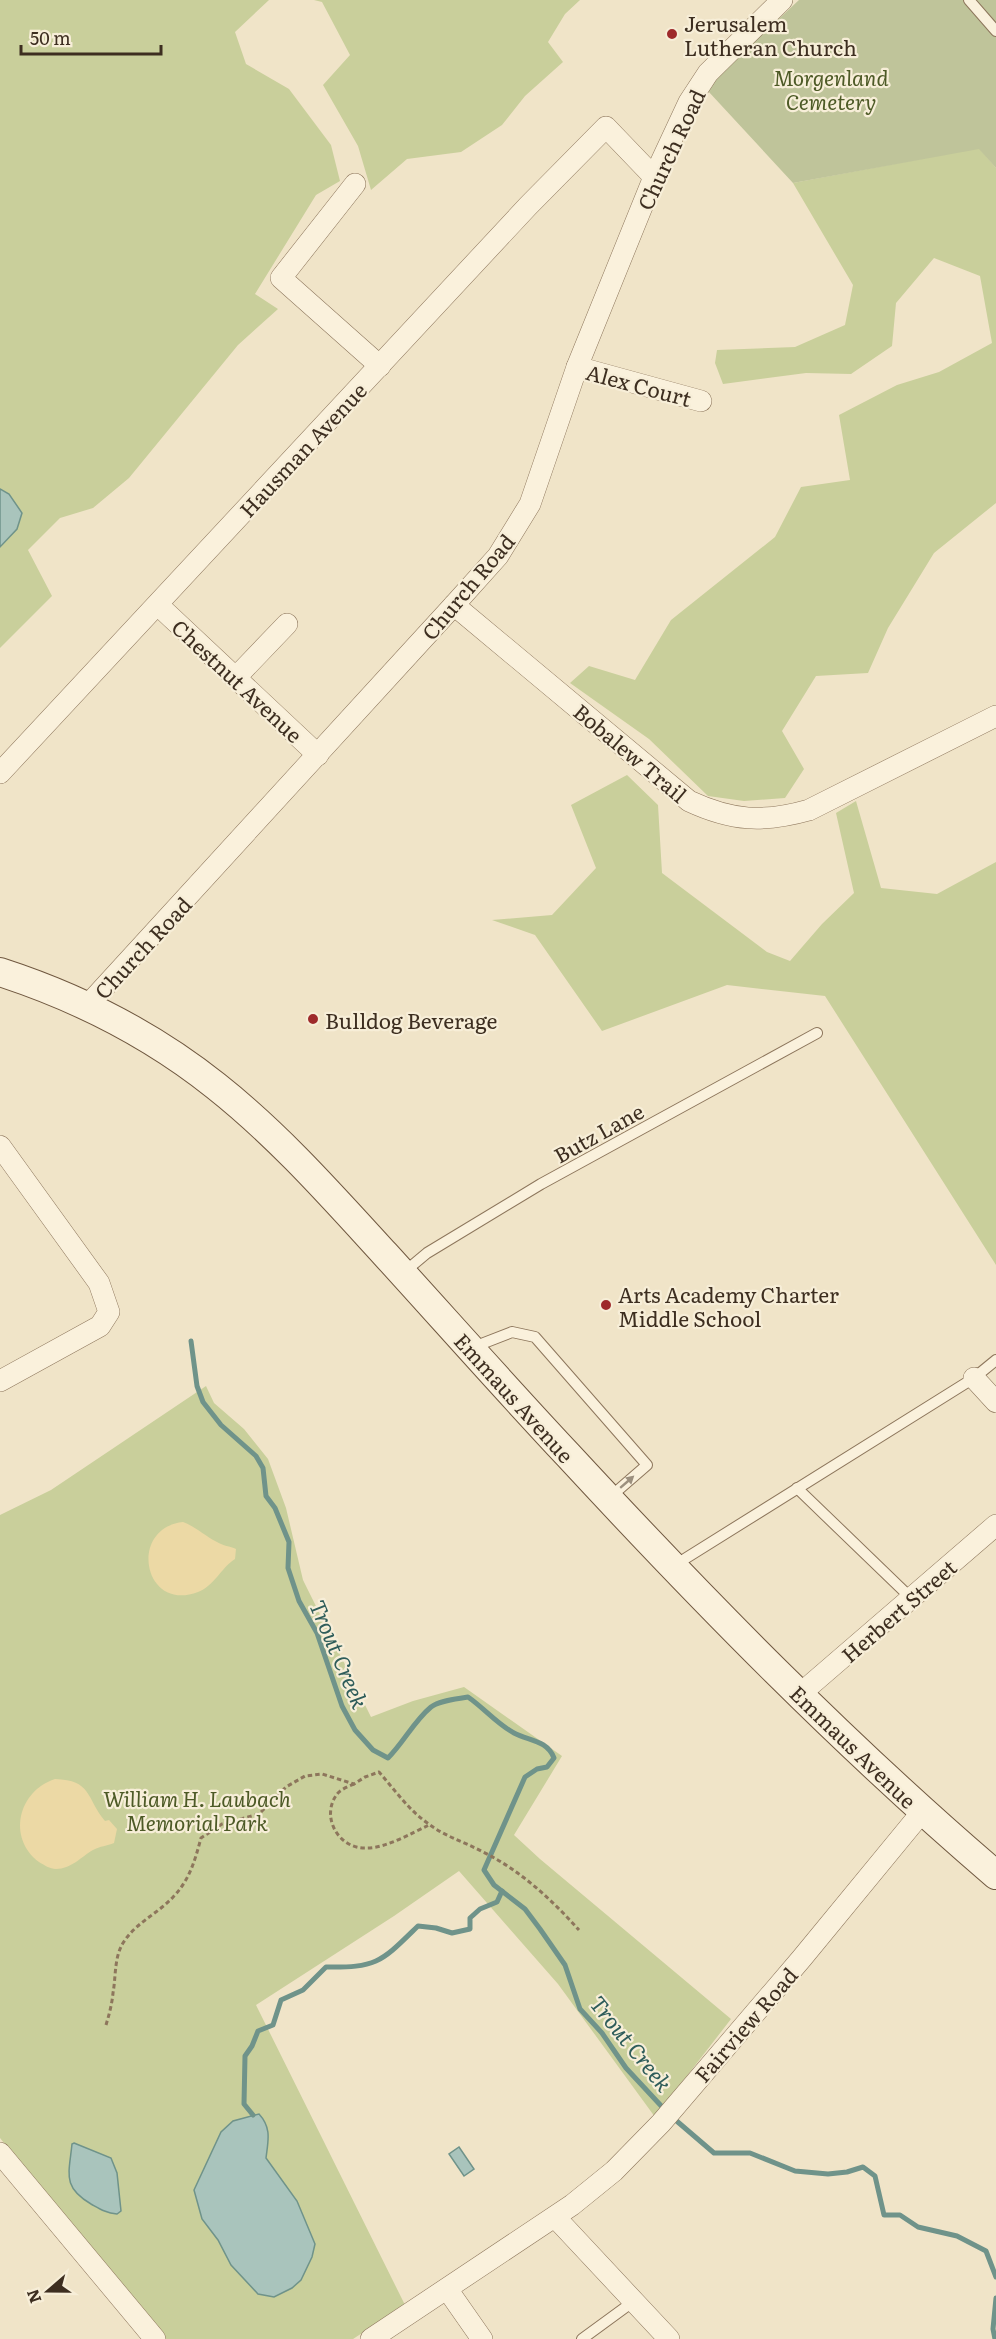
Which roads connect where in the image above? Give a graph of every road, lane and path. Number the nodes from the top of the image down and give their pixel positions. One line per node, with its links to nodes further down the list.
1 (782, 0): 4 (street, Church Road)
2 (969, 0): 3 (lane)
3 (996, 31)
4 (654, 177): 6 (street, Hausman Avenue); 7 (street, Church Road)
5 (355, 184): 6 (street)
6 (380, 366): 9 (street, Hausman Avenue)
7 (577, 367): 8 (street, Alex Court); 10 (street, Church Road)
8 (701, 401)
9 (158, 605): 12 (street, Chestnut Avenue); 15 (street, Hausman Avenue)
10 (454, 605): 13 (street, Bobalew Trail); 14 (street, Church Road)
11 (286, 624): 12 (street)
12 (233, 676): 14 (street, Chestnut Avenue)
13 (996, 716)
14 (318, 755): 17 (street, Church Road)
15 (0, 773)
16 (0, 972): 17 (main road, Emmaus Avenue)
17 (87, 1006): 20 (main road, Emmaus Avenue)
18 (817, 1033): 20 (lane, Butz Lane)
19 (0, 1146): 24 (street)
20 (403, 1274): 21 (main road, Emmaus Avenue)
21 (471, 1348): 27 (main road, Emmaus Avenue); 27 (lane, one-way to 21)
22 (996, 1360): 23 (lane)
23 (974, 1378): 25 (street); 26 (lane)
24 (0, 1381)
25 (996, 1402)
26 (797, 1488): 29 (lane); 30 (lane)
27 (608, 1498): 29 (main road, Emmaus Avenue)
28 (996, 1525): 30 (street, Herbert Street)
29 (672, 1567): 31 (main road, Emmaus Avenue)
30 (912, 1598): 31 (street, Herbert Street)
31 (800, 1694): 33 (main road, Emmaus Avenue)
32 (354, 1784): 34 (path); 34 (path); 37 (path)
33 (922, 1812): 35 (main road, Emmaus Avenue); 39 (street, Fairview Road)
34 (429, 1825): 36 (path)
35 (996, 1875)
36 (579, 1930)
37 (106, 2025)
38 (0, 2153): 42 (street)
39 (555, 2217): 40 (street, Fairview Road); 41 (street)
40 (447, 2289): 43 (street, Fairview Road); 44 (street)
41 (634, 2301): 45 (lane); 46 (street)
42 (155, 2339)
43 (372, 2339)
44 (482, 2339)
45 (582, 2339)
46 (669, 2339)

